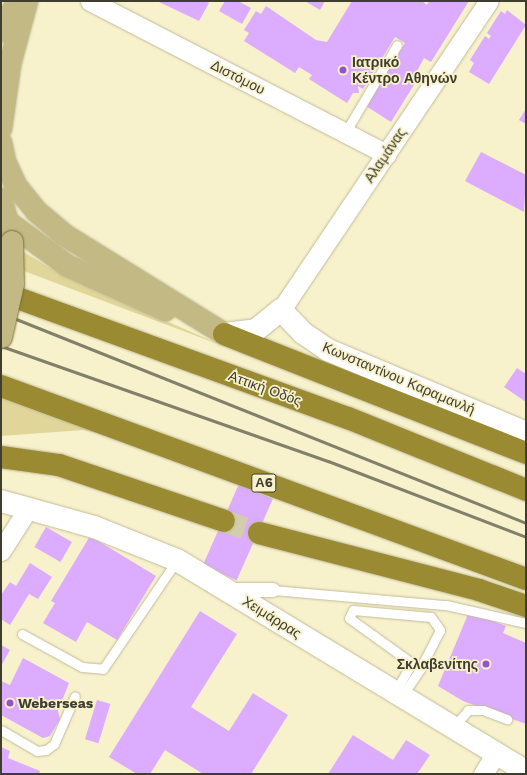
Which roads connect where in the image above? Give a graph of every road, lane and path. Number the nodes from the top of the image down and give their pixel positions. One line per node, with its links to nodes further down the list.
1 (18, 1): 5 (main road)
2 (27, 1): 7 (main road)
3 (90, 1): 8 (street, Διστόμου)
4 (489, 1): 10 (street, Αλαμάνας)
5 (1, 31)
6 (397, 45): 8 (lane)
7 (1, 128)
8 (345, 133): 10 (street, Διστόμου)
9 (1, 143): 15 (main road)
10 (387, 154): 14 (street, Αλαμάνας)
11 (1, 199): 12 (main road)
12 (10, 230): 15 (main road); 16 (main road, bridge)
13 (1, 292): 21 (highway, Αττική Οδός)
14 (281, 310): 15 (street); 18 (street, Κωνσταντίνου Καραμανλή)
15 (224, 334): 19 (highway)
16 (1, 337)
17 (1, 386): 28 (highway, Α6)
18 (526, 432)
19 (526, 453)
20 (1, 457): 24 (highway)
21 (526, 490)
22 (1, 501): 23 (street, Χειμάρρας)
23 (29, 507): 26 (street); 27 (street, Χειμάρρας)
24 (224, 521)
25 (259, 533): 31 (highway)
26 (1, 551)
27 (177, 560): 29 (street, Χειμάρρας); 32 (lane)
28 (526, 579)
29 (230, 590): 30 (street); 35 (street, Χειμάρρας)
30 (273, 590): 31 (lane)
31 (525, 620)
32 (22, 634)
33 (412, 664): 34 (lane); 34 (lane); 35 (lane)
34 (420, 669): 35 (lane)
35 (398, 694): 38 (street, Χειμάρρας)
36 (74, 696): 39 (lane)
37 (507, 719): 38 (lane)
38 (453, 728): 40 (street, Χειμάρρας)
39 (1, 730)
40 (496, 753): 41 (street, Χειμάρρας); 42 (street)
41 (524, 765)
42 (483, 774)

